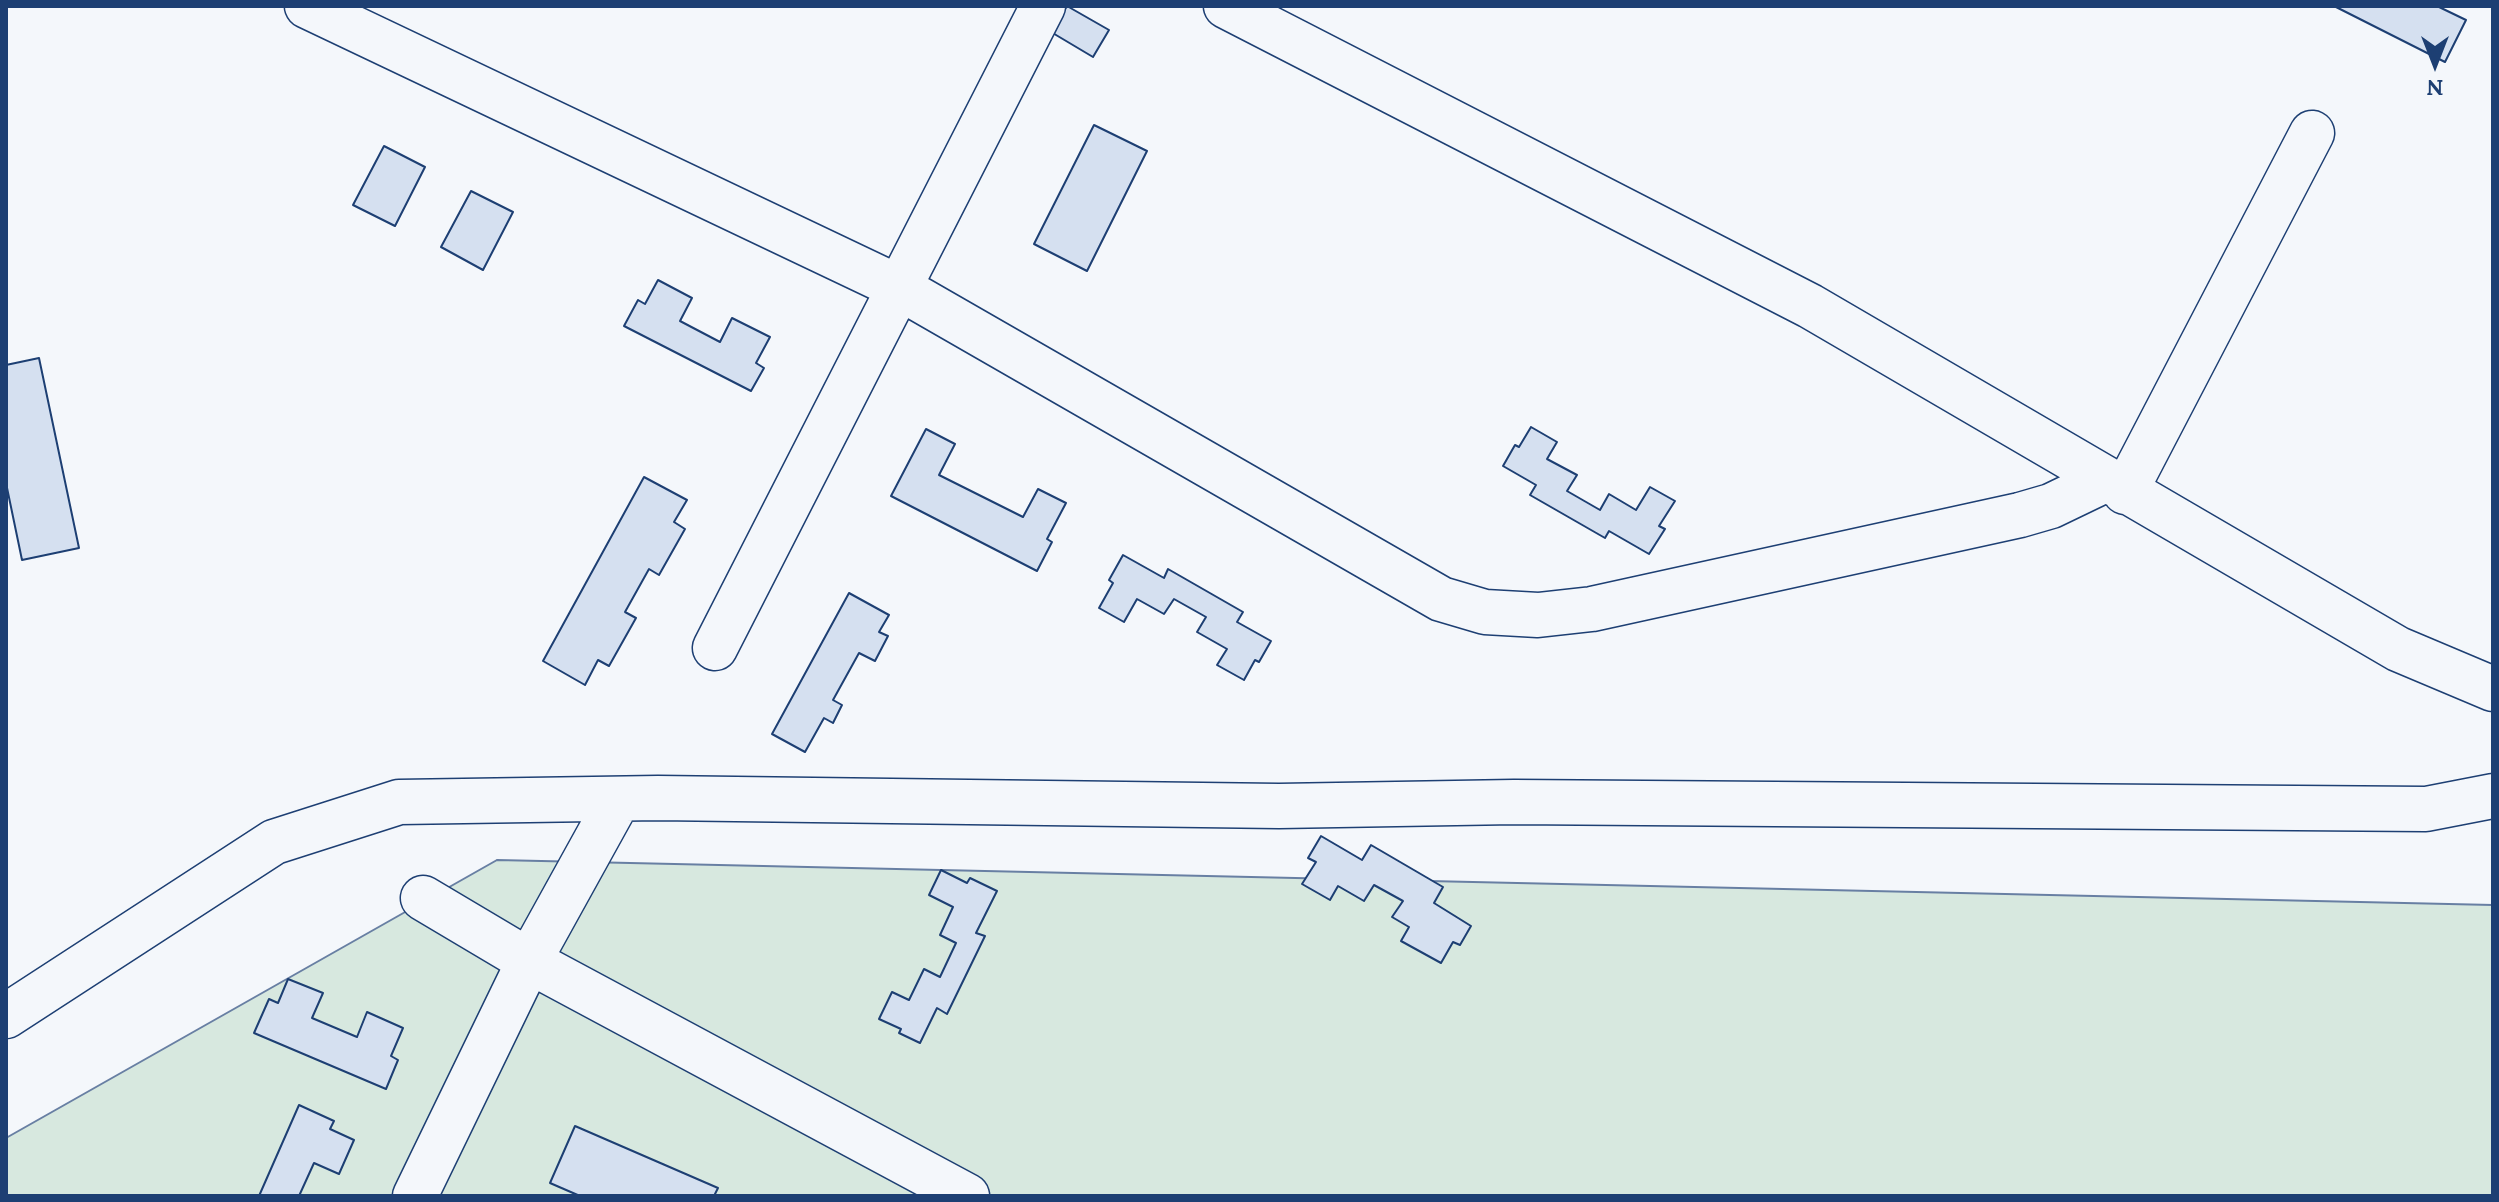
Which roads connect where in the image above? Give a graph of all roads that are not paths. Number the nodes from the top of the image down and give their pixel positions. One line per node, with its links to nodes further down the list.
1 (307, 6): 5 (lane)
2 (1043, 6): 5 (lane)
3 (1226, 6): 6 (lane)
4 (2312, 133): 6 (lane)
5 (898, 287): 6 (lane); 7 (lane)
6 (2115, 486): 8 (lane)
7 (715, 648)
8 (2493, 689)
9 (2493, 796): 10 (lane)
10 (618, 800): 12 (lane); 13 (lane)
11 (423, 898): 12 (lane)
12 (529, 961): 14 (lane); 15 (lane)
13 (6, 1016)
14 (415, 1196)
15 (967, 1196)

